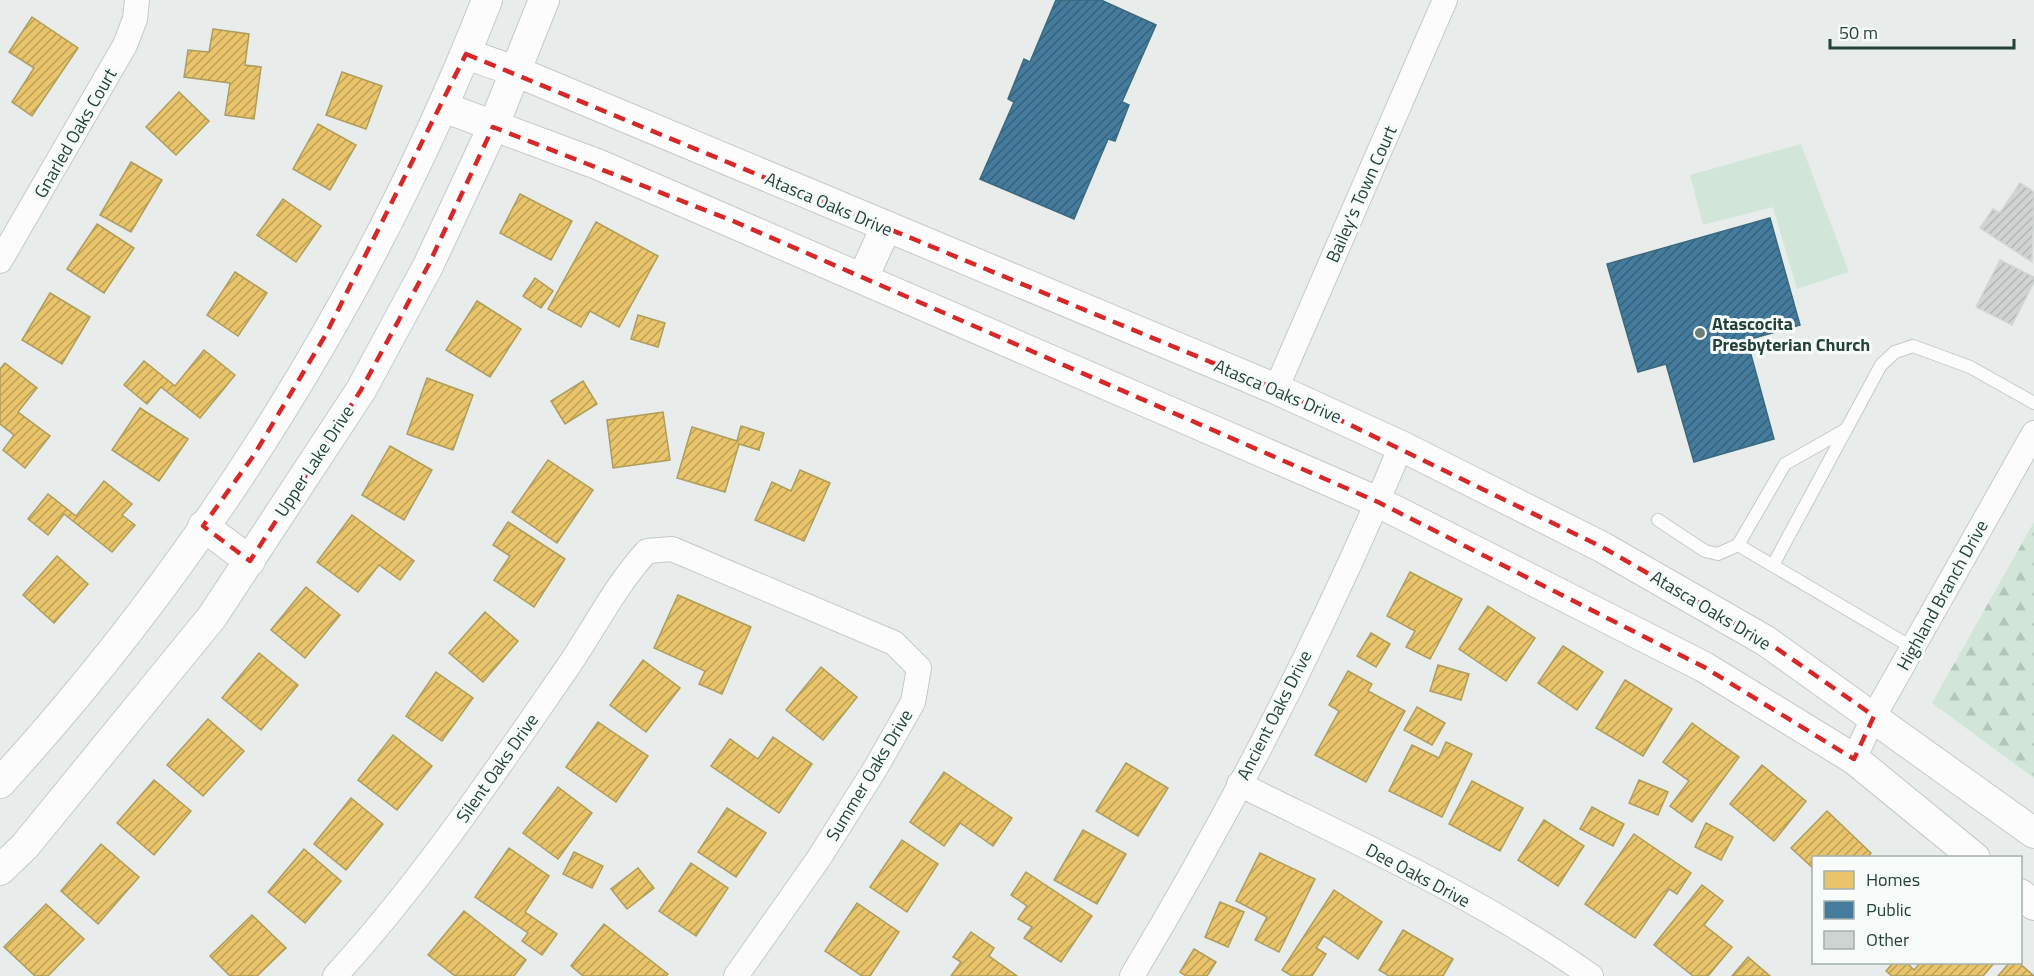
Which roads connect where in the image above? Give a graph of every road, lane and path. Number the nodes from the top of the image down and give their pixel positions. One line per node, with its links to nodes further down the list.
1 (136, 0): 10 (street, Gnarled Oaks Court)
2 (487, 0): 5 (street)
3 (544, 0): 6 (street, Upper Lake Drive)
4 (1445, 0): 12 (street, Bailey's Town Court)
5 (466, 54): 6 (street, Atasca Oaks Drive); 7 (street)
6 (515, 71): 8 (street, Upper Lake Drive); 9 (street, Atasca Oaks Drive)
7 (443, 107): 8 (street); 19 (street)
8 (493, 127): 11 (street); 22 (street, Upper Lake Drive)
9 (886, 227): 11 (street); 12 (street, Atasca Oaks Drive)
10 (0, 261)
11 (863, 278): 17 (street)
12 (1276, 389): 16 (street, Atasca Oaks Drive)
13 (2034, 403): 14 (lane)
14 (1846, 430): 20 (lane); 23 (lane)
15 (2034, 433): 24 (street, Highland Branch Drive)
16 (1401, 446): 17 (street, Ancient Oaks Drive); 25 (street, Atasca Oaks Drive)
17 (1378, 502): 26 (street); 28 (street, Ancient Oaks Drive)
18 (1658, 520): 20 (lane)
19 (203, 526): 22 (street); 27 (street)
20 (1738, 545): 23 (lane)
21 (647, 551): 34 (street, Silent Oaks Drive); 35 (street, Summer Oaks Drive)
22 (250, 561): 31 (street, Upper Lake Drive)
23 (1773, 565): 24 (lane)
24 (1913, 648): 25 (street, Highland Branch Drive)
25 (1874, 716): 26 (street, Highland Branch Drive); 29 (street, Atasca Oaks Drive)
26 (1854, 759): 30 (street)
27 (0, 783)
28 (1239, 784): 36 (street, Ancient Oaks Drive); 37 (street, Dee Oaks Drive)
29 (2034, 833)
30 (1974, 856)
31 (0, 870)
32 (2022, 896): 33 (street)
33 (2034, 905)
34 (335, 976)
35 (736, 976)
36 (1131, 976)
37 (1591, 976)

